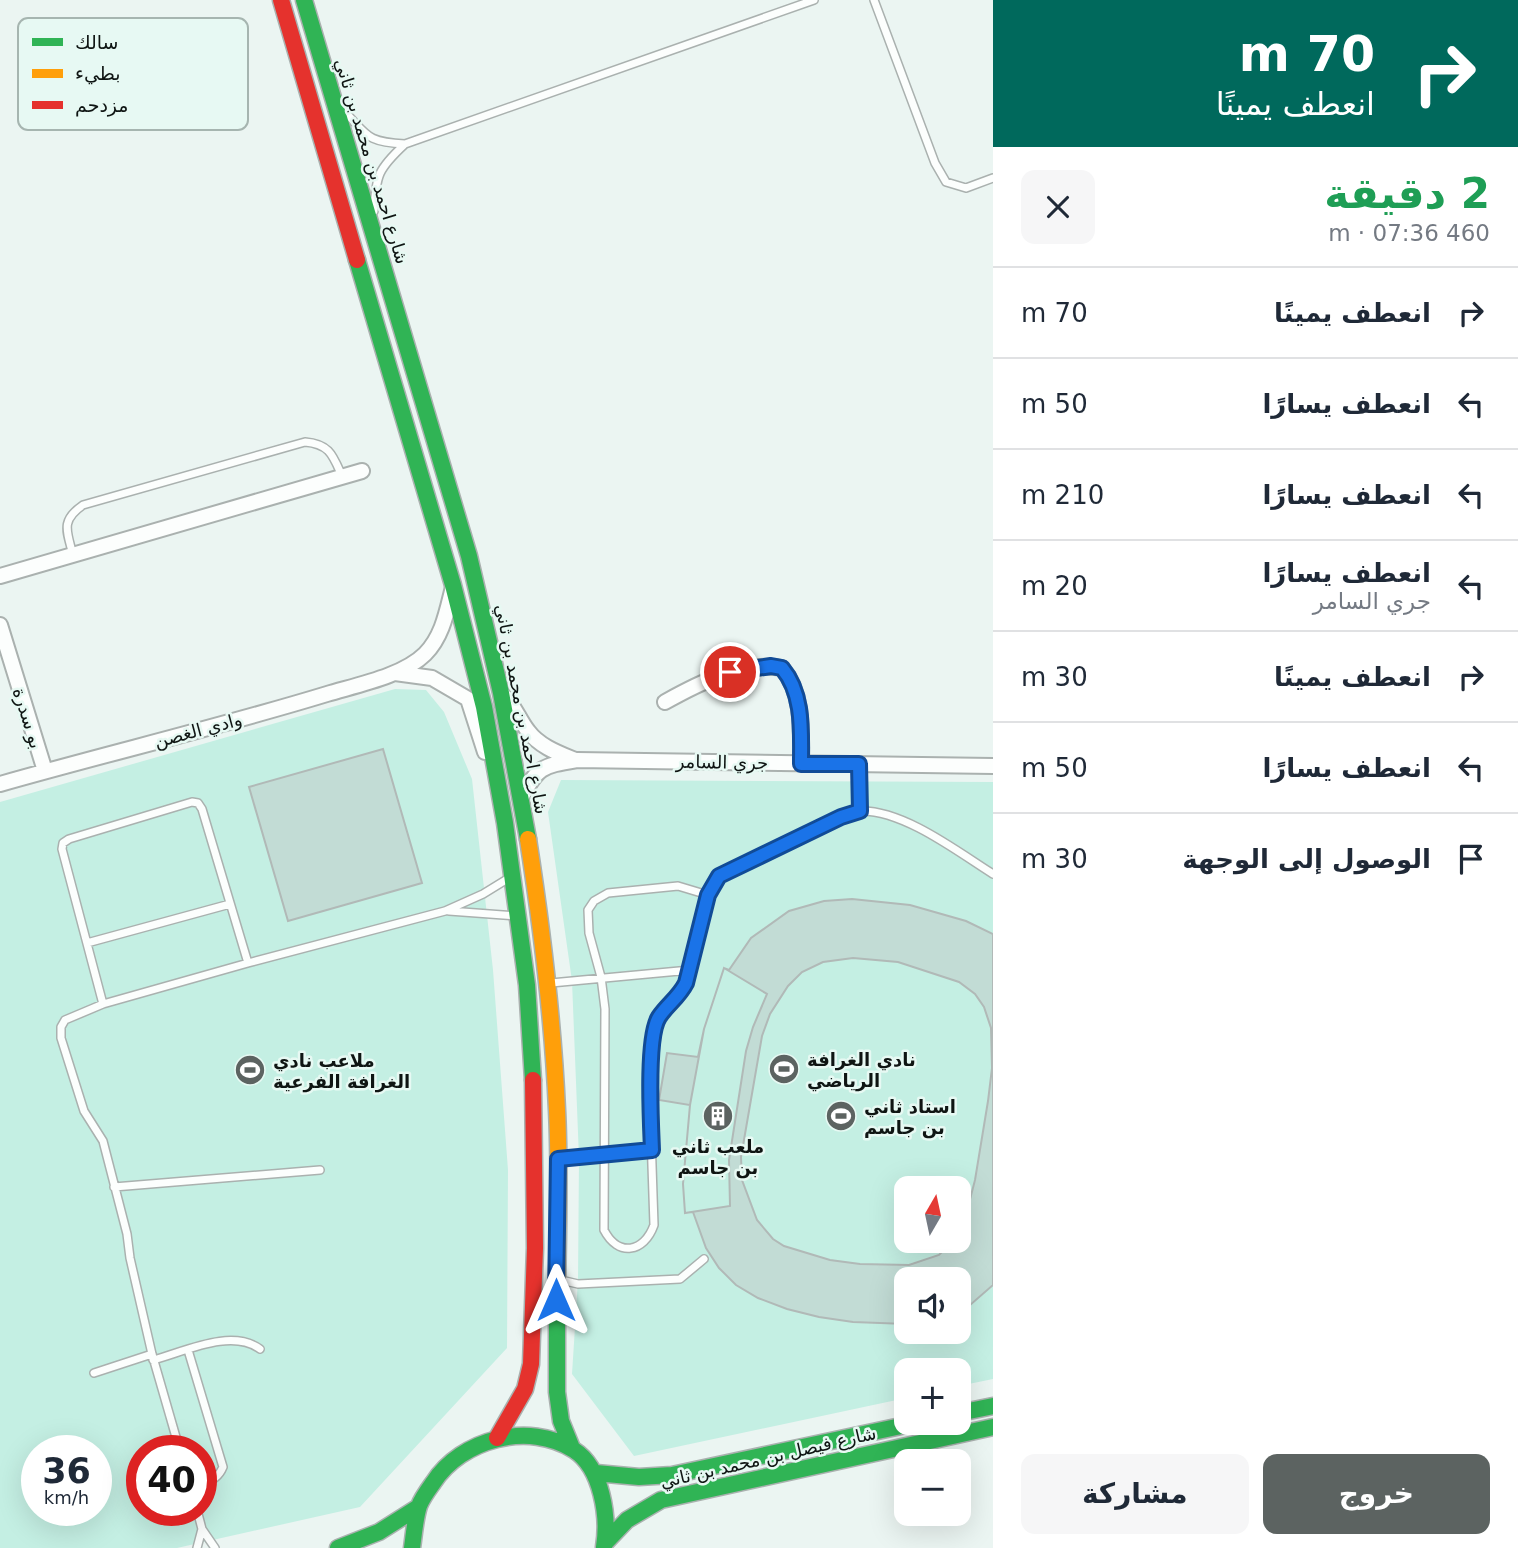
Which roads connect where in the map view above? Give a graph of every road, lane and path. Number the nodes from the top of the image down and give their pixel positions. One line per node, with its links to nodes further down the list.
1 (281, 0): 13 (street, شارع احمد بن محمد بن ثاني)
2 (304, 0): 5 (street, شارع احمد بن محمد بن ثاني)
3 (814, 0): 6 (lane)
4 (874, 0): 7 (lane)
5 (333, 100): 6 (lane); 8 (street, شارع احمد بن محمد بن ثاني)
6 (405, 144): 8 (lane)
7 (993, 178)
8 (373, 233): 16 (street, شارع احمد بن محمد بن ثاني)
9 (362, 471): 10 (street)
10 (342, 476): 11 (street); 11 (lane)
11 (73, 555): 12 (street)
12 (0, 576)
13 (453, 585): 15 (street, وادي الغصن); 25 (street, شارع احمد بن محمد بن ثاني)
14 (0, 625): 22 (street, بو سدرة)
15 (395, 673): 22 (street, وادي الغصن); 25 (street, وادي الغصن)
16 (502, 693): 18 (street, جري السامر); 24 (street, شارع احمد بن محمد بن ثاني)
17 (665, 702): 19 (street)
18 (577, 760): 19 (street, جري السامر); 24 (street, جري السامر)
19 (801, 764): 20 (street, جري السامر)
20 (859, 764): 21 (street, جري السامر); 26 (lane)
21 (993, 766)
22 (45, 771): 23 (street, وادي الغصن)
23 (0, 784)
24 (522, 798): 37 (street, شارع احمد بن محمد بن ثاني)
25 (501, 803): 28 (street, شارع احمد بن محمد بن ثاني)
26 (860, 811): 27 (lane); 29 (lane)
27 (993, 874)
28 (513, 876): 31 (lane); 32 (street, شارع احمد بن محمد بن ثاني)
29 (708, 895): 35 (lane); 36 (lane)
30 (230, 904): 33 (lane); 33 (lane); 34 (lane)
31 (445, 911): 32 (lane); 34 (lane)
32 (517, 916): 56 (street, شارع احمد بن محمد بن ثاني)
33 (87, 943): 38 (lane)
34 (248, 963): 38 (lane)
35 (690, 970): 36 (lane); 39 (lane)
36 (601, 977): 37 (lane); 40 (lane)
37 (547, 983): 41 (street, شارع احمد بن محمد بن ثاني)
38 (103, 1004): 43 (lane)
39 (652, 1150): 40 (lane); 40 (lane)
40 (604, 1156): 41 (lane)
41 (558, 1159): 45 (street, شارع احمد بن محمد بن ثاني)
42 (320, 1170): 43 (lane)
43 (114, 1187): 48 (lane)
44 (704, 1259): 45 (lane)
45 (556, 1279): 58 (street, شارع احمد بن محمد بن ثاني)
46 (260, 1349): 47 (lane)
47 (188, 1350): 48 (lane); 55 (lane)
48 (153, 1357): 49 (lane); 54 (lane)
49 (94, 1373)
50 (993, 1406): 51 (street)
51 (971, 1411)
52 (894, 1427): 59 (street, شارع فيصل بن محمد بن ثاني)
53 (993, 1427): 64 (street, شارع فيصل بن محمد بن ثاني)
54 (175, 1435)
55 (213, 1435)
56 (497, 1438): 58 (street); 61 (street)
57 (217, 1447): 60 (lane)
58 (572, 1448): 59 (street)
59 (596, 1473): 64 (street)
60 (217, 1474)
61 (417, 1508): 67 (street); 68 (street)
62 (201, 1526): 63 (lane)
63 (202, 1530): 65 (lane); 66 (lane)
64 (605, 1545)
65 (197, 1548)
66 (215, 1548)
67 (338, 1548)
68 (412, 1548)

